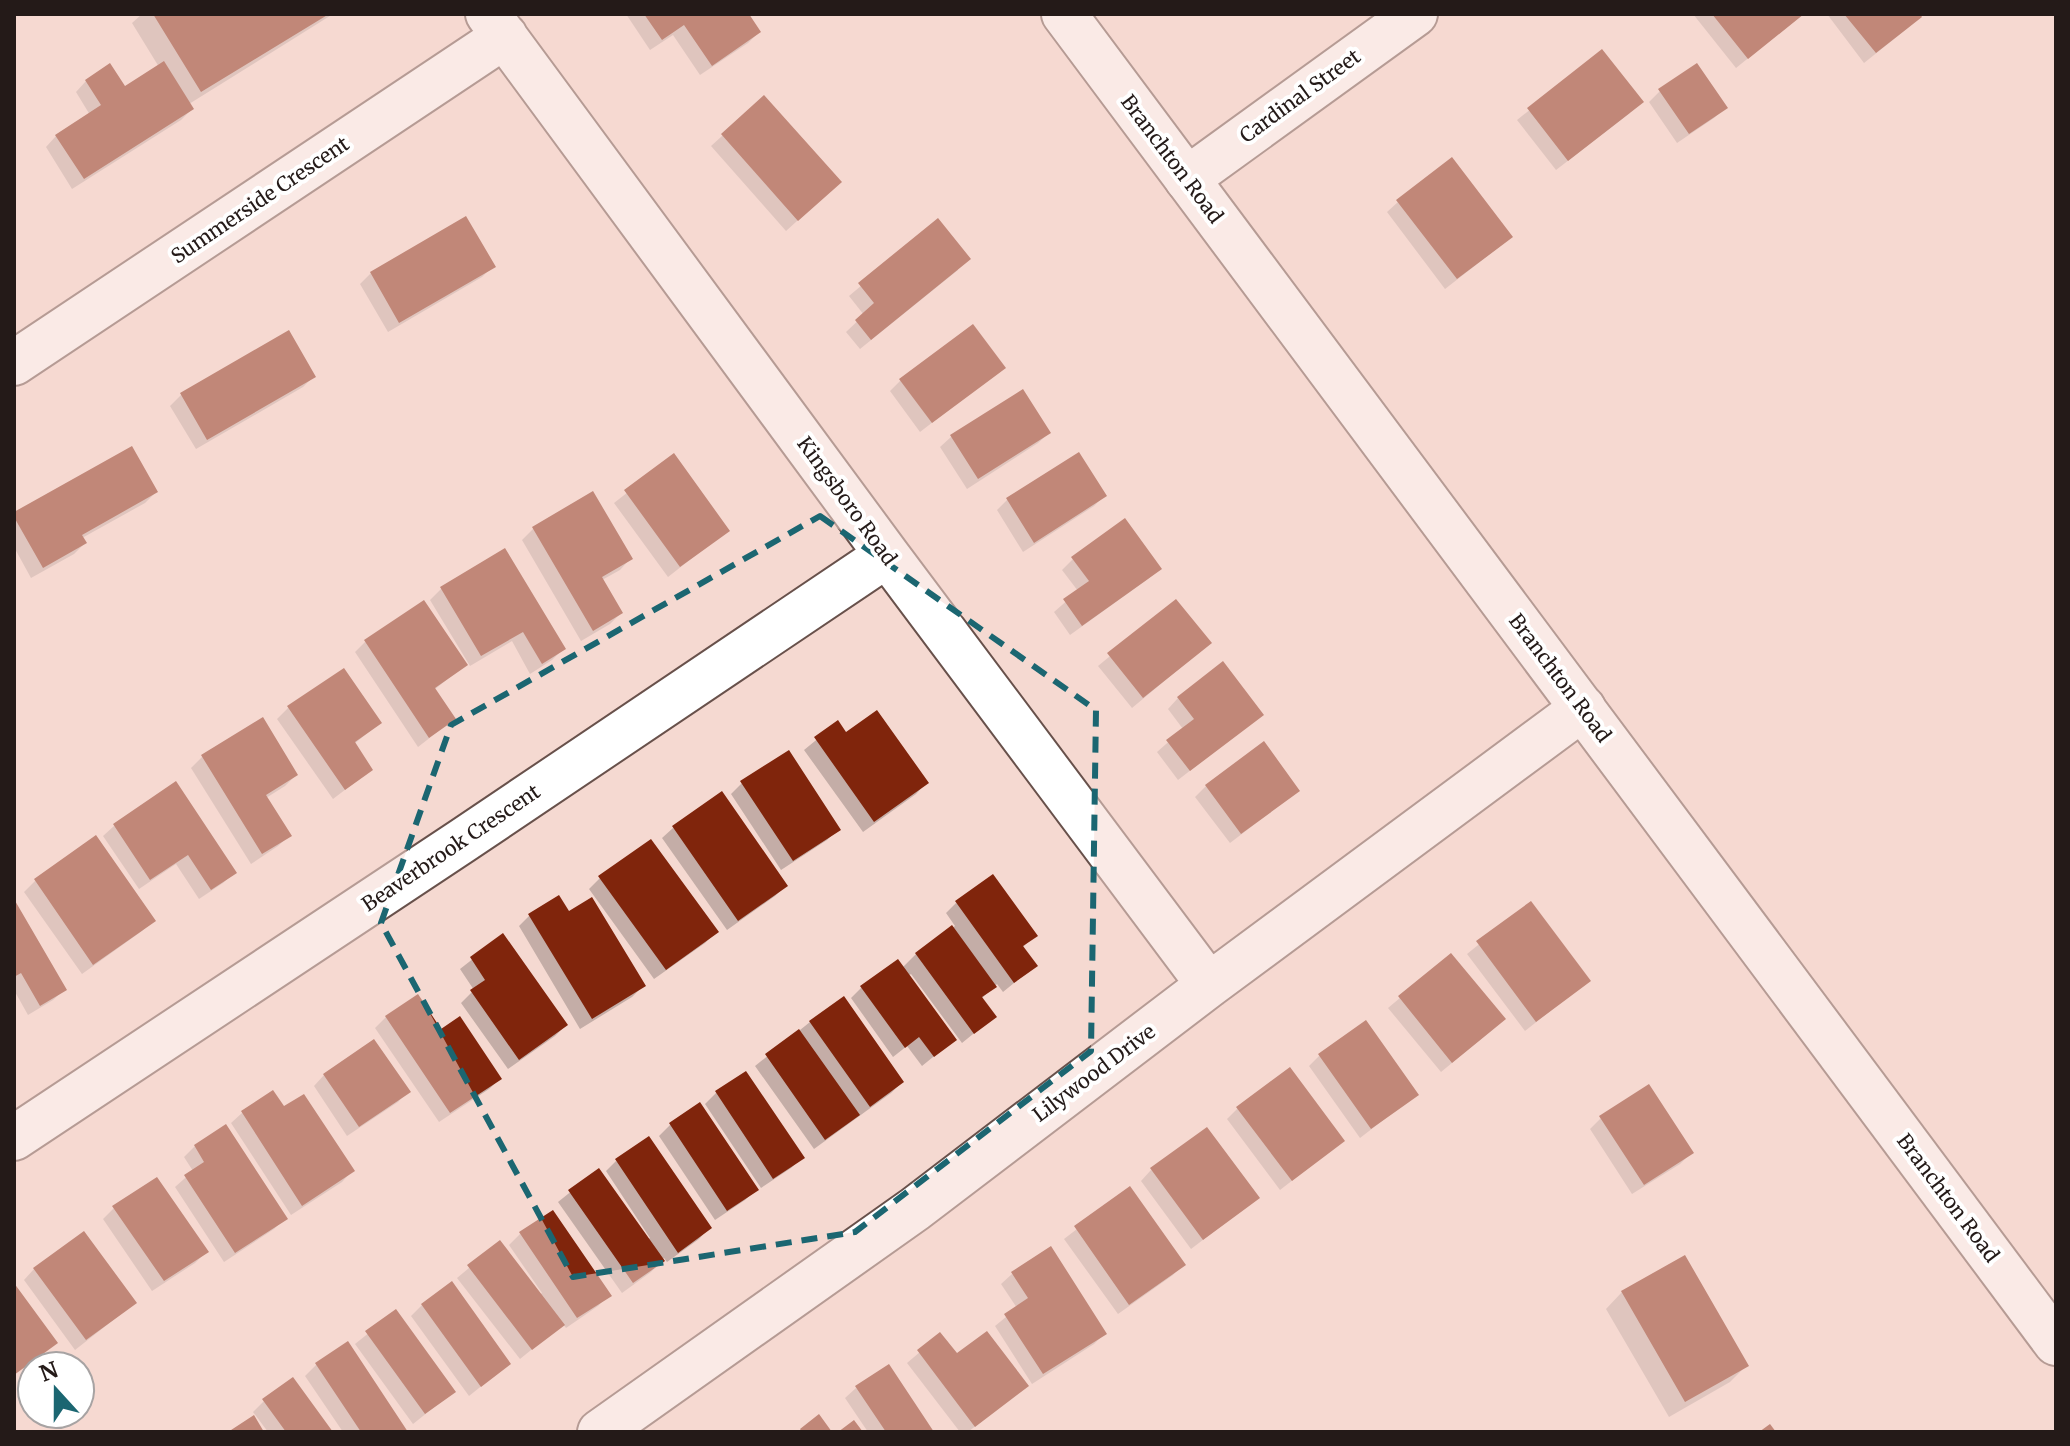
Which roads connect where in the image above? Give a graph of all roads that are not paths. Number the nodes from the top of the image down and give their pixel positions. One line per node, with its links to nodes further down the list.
1 (1064, 14): 4 (street, Branchton Road)
2 (1415, 14): 4 (street, Cardinal Street)
3 (496, 25): 5 (street, Summerside Crescent); 6 (street, Kingsboro Road)
4 (1187, 179): 7 (street, Branchton Road)
5 (14, 363)
6 (887, 555): 8 (street, Kingsboro Road); 9 (street, Beaverbrook Crescent)
7 (1583, 708): 8 (street, Lilywood Drive); 10 (street, Branchton Road)
8 (1209, 985): 11 (street, Lilywood Drive)
9 (14, 1138)
10 (2056, 1343)
11 (600, 1432)

